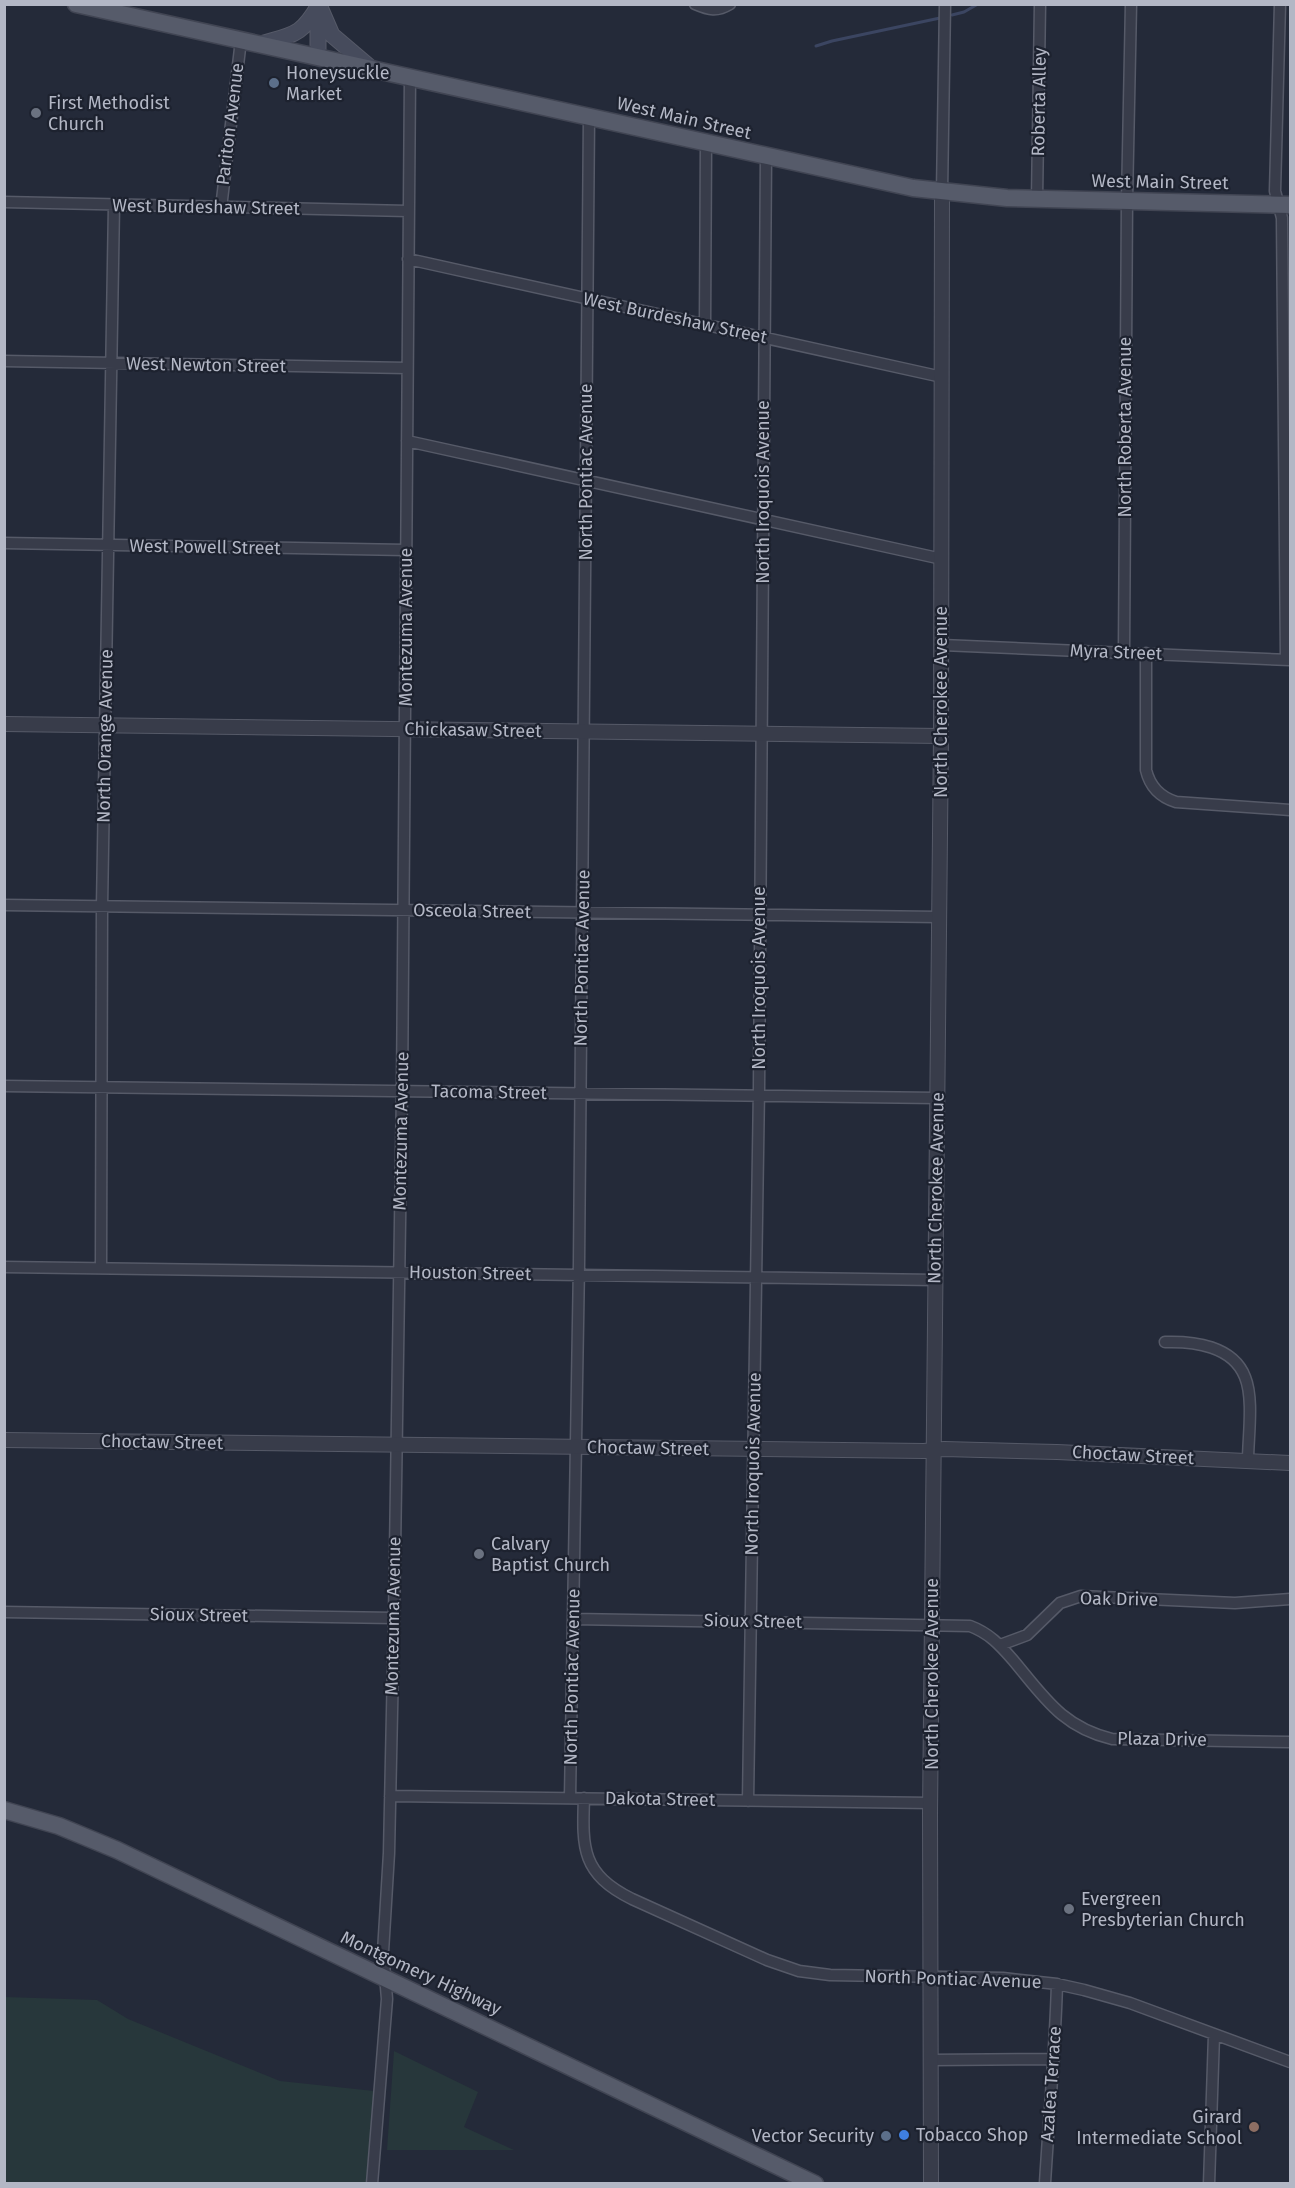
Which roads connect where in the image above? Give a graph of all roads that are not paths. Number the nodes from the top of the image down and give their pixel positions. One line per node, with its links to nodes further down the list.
1 (76, 4): 9 (main road, West Main Street)
2 (319, 4): 11 (main road); 12 (main road); 13 (main road)
3 (695, 4): 4 (street)
4 (730, 4)
5 (945, 4): 18 (street)
6 (1040, 4): 19 (street, Roberta Alley)
7 (1131, 4): 20 (street, North Roberta Avenue)
8 (1280, 4): 23 (street)
9 (94, 6): 10 (main road, West Main Street)
10 (241, 40): 11 (main road, West Main Street); 24 (street, Pariton Avenue)
11 (261, 44): 12 (main road, West Main Street)
12 (318, 57): 13 (main road, West Main Street)
13 (372, 69): 14 (main road, West Main Street)
14 (410, 77): 15 (main road, West Main Street); 25 (street, Montezuma Avenue)
15 (589, 117): 16 (main road, West Main Street); 27 (street, North Pontiac Avenue)
16 (706, 143): 17 (main road, West Main Street); 28 (street)
17 (766, 156): 18 (main road, West Main Street); 29 (street, North Iroquois Avenue)
18 (942, 192): 19 (main road, West Main Street); 33 (street, North Cherokee Avenue)
19 (1037, 199): 20 (main road, West Main Street)
20 (1126, 201): 23 (main road, West Main Street); 42 (street, North Roberta Avenue)
21 (4, 202): 22 (street, West Burdeshaw Street)
22 (114, 205): 24 (street, West Burdeshaw Street); 31 (street, North Orange Avenue)
23 (1284, 205): 44 (street)
24 (220, 208): 25 (street, West Burdeshaw Street)
25 (408, 211): 26 (street, Montezuma Avenue)
26 (408, 259): 27 (street, West Burdeshaw Street); 32 (street, Montezuma Avenue)
27 (587, 299): 28 (street, West Burdeshaw Street); 35 (street, North Pontiac Avenue)
28 (705, 325): 29 (street, West Burdeshaw Street)
29 (764, 338): 33 (street, West Burdeshaw Street); 36 (street, North Iroquois Avenue)
30 (4, 361): 31 (street, West Newton Street)
31 (110, 363): 32 (street, West Newton Street); 38 (street, North Orange Avenue)
32 (407, 368): 34 (street, Montezuma Avenue)
33 (942, 377): 40 (street, North Cherokee Avenue)
34 (407, 441): 35 (street); 39 (street, Montezuma Avenue)
35 (586, 480): 36 (street); 48 (street, North Pontiac Avenue)
36 (763, 519): 40 (street); 49 (street, North Iroquois Avenue)
37 (4, 543): 38 (street, West Powell Street)
38 (108, 545): 39 (street, West Powell Street); 46 (street, North Orange Avenue)
39 (406, 550): 47 (street, Montezuma Avenue)
40 (942, 559): 41 (street, North Cherokee Avenue)
41 (942, 645): 42 (street, Myra Street); 50 (street, North Cherokee Avenue)
42 (1124, 652): 43 (street, Myra Street)
43 (1146, 653): 44 (street, Myra Street); 51 (street)
44 (1288, 659)
45 (4, 724): 46 (street, Chickasaw Street)
46 (105, 725): 47 (street, Chickasaw Street); 53 (street, North Orange Avenue)
47 (405, 729): 48 (street, Chickasaw Street); 54 (street, Montezuma Avenue)
48 (584, 732): 49 (street, Chickasaw Street); 55 (street, North Pontiac Avenue)
49 (760, 734): 50 (street, Chickasaw Street); 56 (street, North Iroquois Avenue)
50 (941, 736): 57 (street, North Cherokee Avenue)
51 (1290, 810)
52 (4, 905): 53 (street, Osceola Street)
53 (102, 907): 54 (street, Osceola Street); 59 (street, North Orange Avenue)
54 (402, 910): 55 (street, Osceola Street); 60 (street, Montezuma Avenue)
55 (583, 913): 56 (street, Osceola Street); 61 (street, North Pontiac Avenue)
56 (760, 914): 57 (street, Osceola Street); 62 (street, North Iroquois Avenue)
57 (939, 917): 63 (street, North Cherokee Avenue)
58 (4, 1086): 59 (street, Tacoma Street)
59 (102, 1088): 60 (street, Tacoma Street); 65 (street, North Orange Avenue)
60 (402, 1091): 61 (street, Tacoma Street); 66 (street, Montezuma Avenue)
61 (581, 1093): 62 (street, Tacoma Street); 67 (street, North Pontiac Avenue)
62 (758, 1095): 63 (street, Tacoma Street); 68 (street, North Iroquois Avenue)
63 (937, 1098): 69 (street, North Cherokee Avenue)
64 (4, 1267): 65 (street, Houston Street)
65 (101, 1268): 66 (street, Houston Street)
66 (399, 1272): 67 (street, Houston Street); 72 (street, Montezuma Avenue)
67 (579, 1274): 68 (street, Houston Street); 73 (street, North Pontiac Avenue)
68 (756, 1276): 69 (street, Houston Street); 74 (street, North Iroquois Avenue)
69 (936, 1280): 75 (street, North Cherokee Avenue)
70 (1165, 1342): 76 (street)
71 (4, 1440): 72 (street, Choctaw Street)
72 (396, 1445): 73 (street, Choctaw Street); 80 (street, Montezuma Avenue)
73 (577, 1447): 74 (street, Choctaw Street); 81 (street, North Pontiac Avenue)
74 (754, 1449): 75 (street, Choctaw Street); 82 (street, North Iroquois Avenue)
75 (934, 1450): 76 (street, Choctaw Street); 83 (street, North Cherokee Avenue)
76 (1248, 1461): 77 (street, Choctaw Street)
77 (1290, 1463)
78 (1290, 1599): 84 (street, Oak Drive)
79 (4, 1612): 80 (street, Sioux Street)
80 (393, 1618): 86 (street, Montezuma Avenue)
81 (573, 1619): 82 (street, Sioux Street); 87 (street, North Pontiac Avenue)
82 (751, 1621): 83 (street, Sioux Street); 89 (street, North Iroquois Avenue)
83 (932, 1625): 84 (street); 90 (street, North Cherokee Avenue)
84 (1000, 1645): 85 (street, Plaza Drive)
85 (1290, 1742)
86 (390, 1796): 87 (street, Dakota Street); 93 (street, Montezuma Avenue)
87 (570, 1798): 88 (street, Dakota Street)
88 (584, 1798): 89 (street, Dakota Street); 92 (street, North Pontiac Avenue)
89 (748, 1801): 90 (street, Dakota Street)
90 (931, 1803): 92 (street, North Cherokee Avenue)
91 (4, 1810): 93 (main road, Montgomery Highway)
92 (930, 1977): 94 (street, North Pontiac Avenue); 97 (street, North Cherokee Avenue)
93 (385, 1978): 100 (street, Montezuma Avenue); 101 (main road, Montgomery Highway)
94 (1057, 1984): 95 (street, North Pontiac Avenue); 96 (street, Azalea Terrace)
95 (1214, 2035): 98 (street, North Pontiac Avenue); 103 (street)
96 (1054, 2059): 97 (street); 99 (street, Azalea Terrace)
97 (931, 2060): 102 (street, North Cherokee Avenue)
98 (1290, 2062)
99 (1045, 2183)
100 (372, 2184)
101 (815, 2184)
102 (932, 2184)
103 (1209, 2184)

